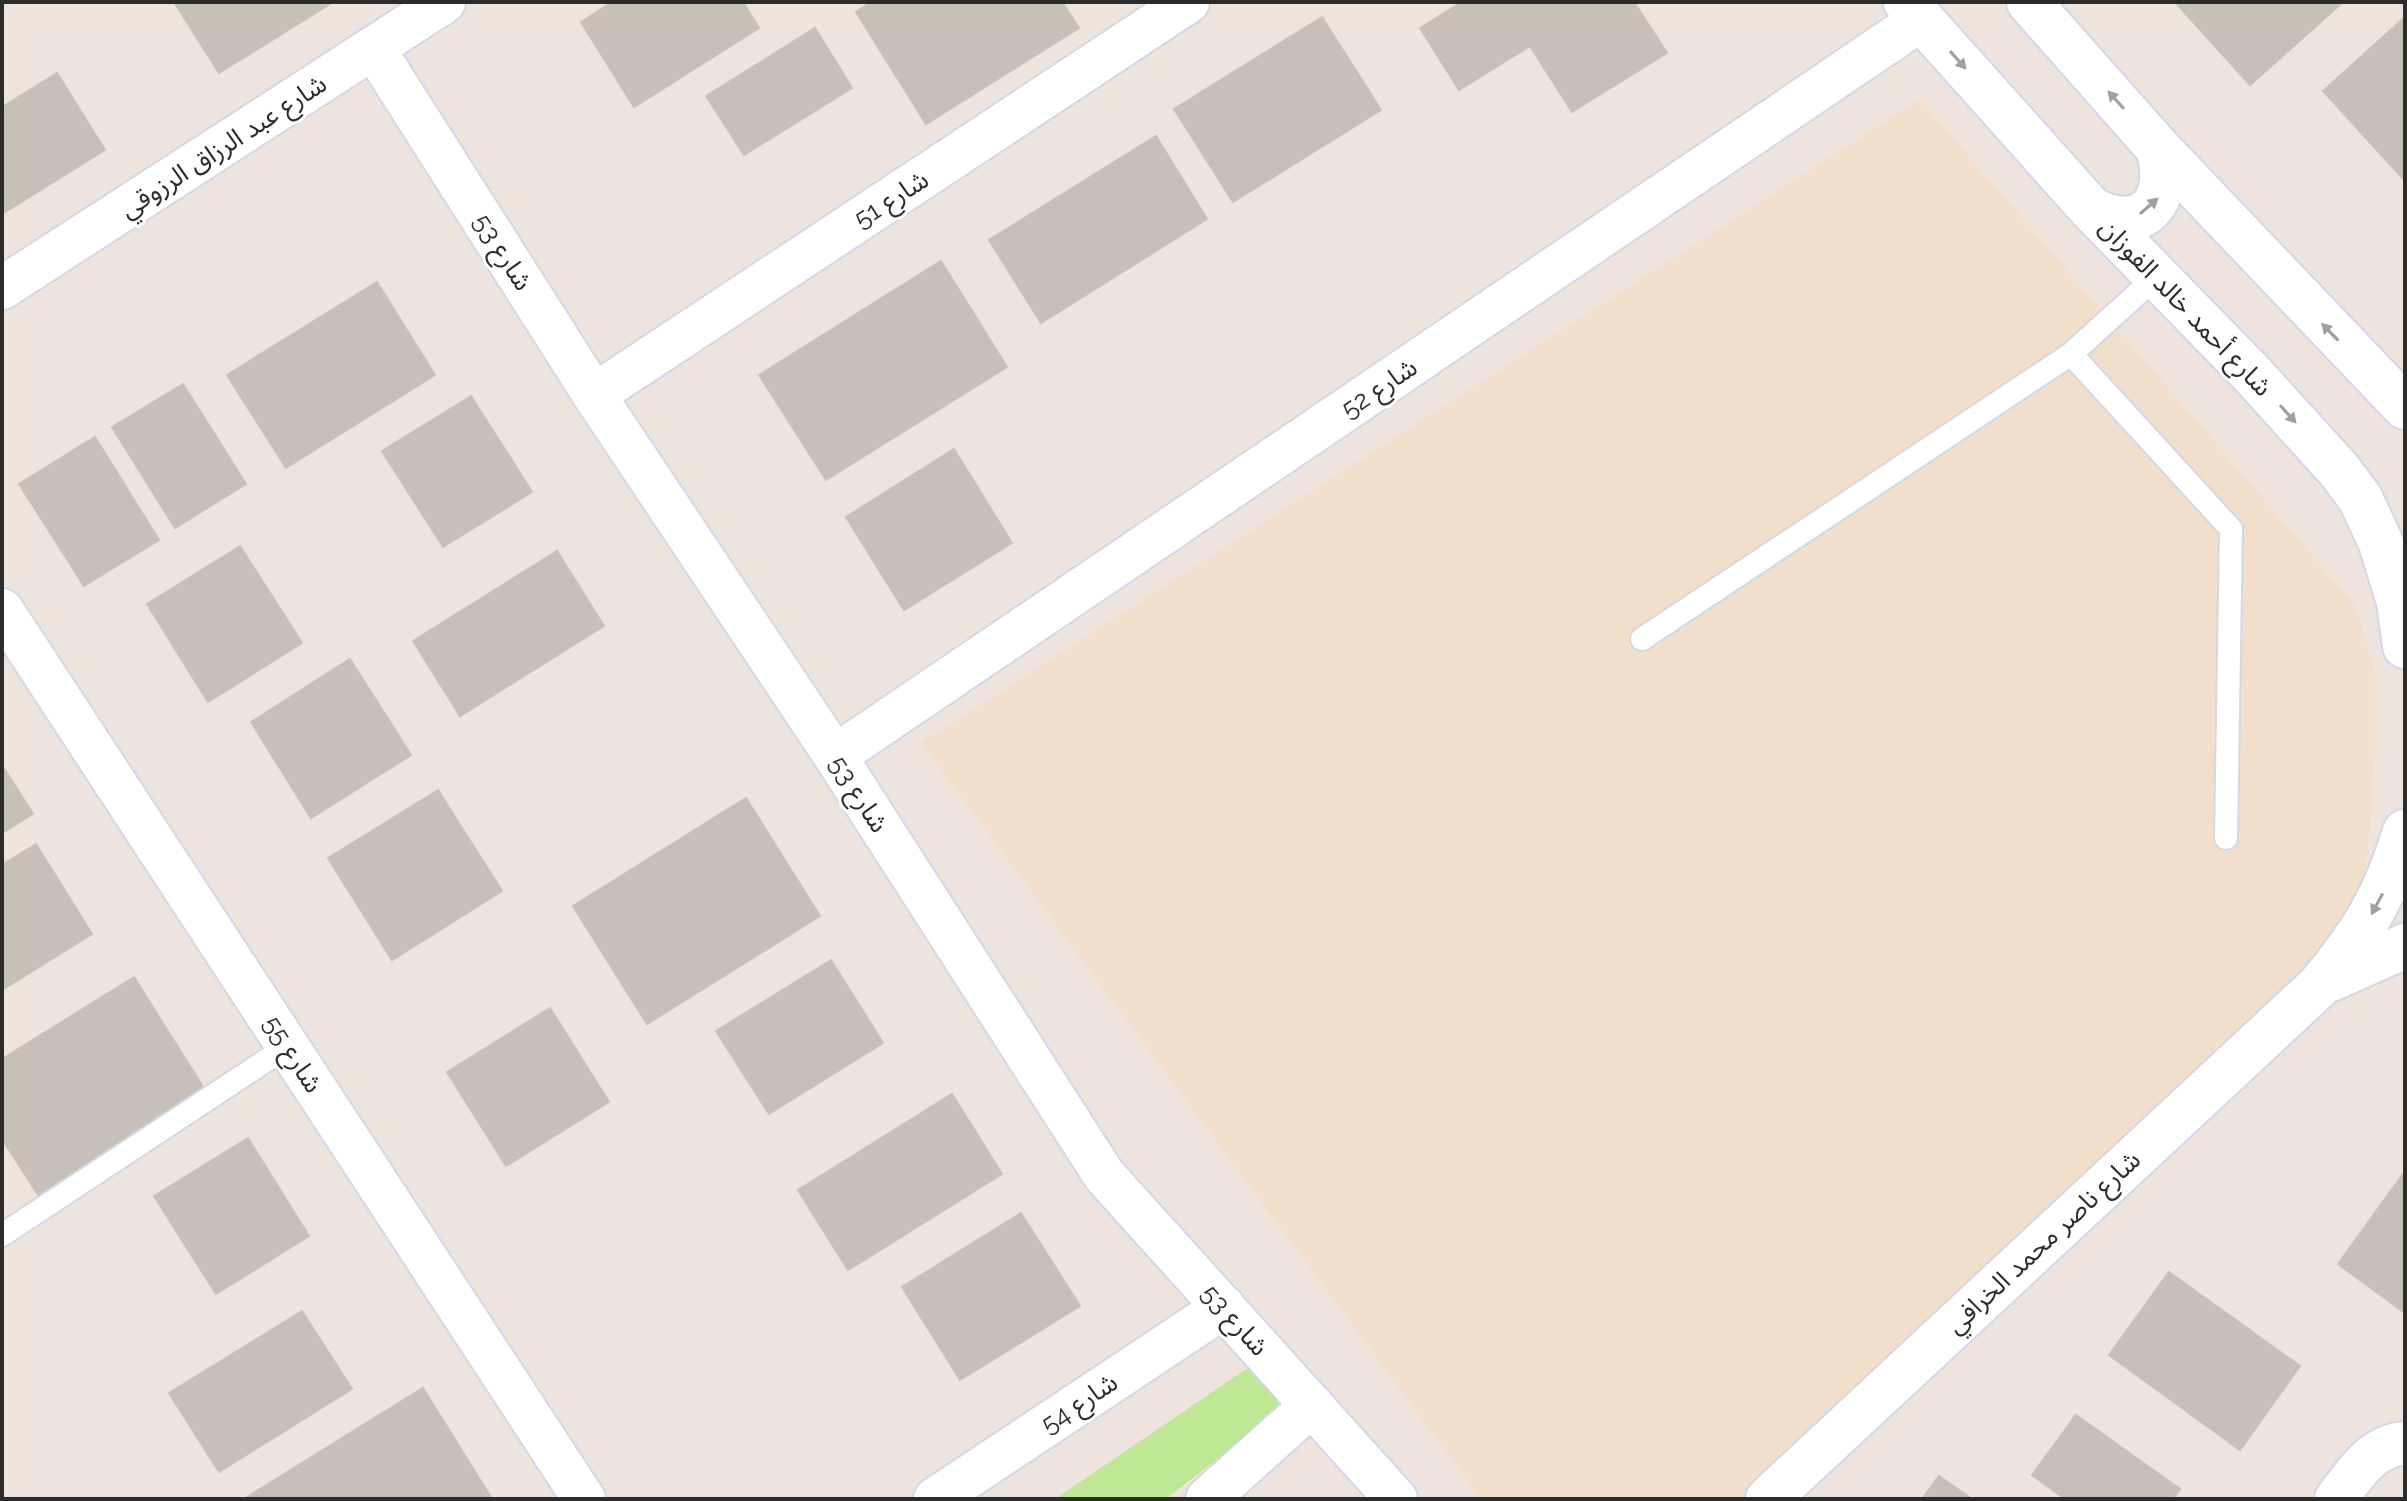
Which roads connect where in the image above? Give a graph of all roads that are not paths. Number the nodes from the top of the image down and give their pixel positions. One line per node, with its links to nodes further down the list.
1 (444, 2): 5 (street, شارع عبد الرزاق الرزوقي)
2 (1188, 2): 11 (street, شارع 51)
3 (2029, 2): 6 (main road, one-way to 3)
4 (1914, 10): 7 (main road, شارع أحمد خالد الفوزان, one-way to 7); 16 (street, شارع 52)
5 (374, 49): 9 (street, شارع عبد الرزاق الرزوقي); 11 (street, شارع 53)
6 (2158, 148): 7 (main road, one-way to 6); 12 (main road, one-way to 6)
7 (2091, 209): 8 (main road, شارع أحمد خالد الفوزان)
8 (2157, 276): 10 (lane); 15 (main road, شارع أحمد خالد الفوزان, one-way to 15)
9 (2, 288)
10 (2071, 354): 14 (lane); 18 (lane)
11 (594, 395): 16 (street, شارع 53)
12 (2405, 407)
13 (2, 610): 21 (street, شارع 55)
14 (1642, 639)
15 (2405, 646)
16 (835, 756): 23 (street, شارع 53)
17 (2405, 832): 20 (main road, شارع ناصر محمد الخرافي, one-way to 20)
18 (2226, 838)
19 (2405, 946): 20 (main road, شارع ناصر محمد الخرافي)
20 (2319, 986): 30 (main road, شارع ناصر محمد الخرافي)
21 (288, 1046): 22 (lane); 26 (street, شارع 55)
22 (2, 1235)
23 (1224, 1307): 24 (street, شارع 53); 27 (street, شارع 54)
24 (1312, 1405): 28 (street); 29 (street, شارع 53)
25 (2405, 1443): 31 (street)
26 (584, 1499)
27 (935, 1499)
28 (1207, 1499)
29 (1396, 1499)
30 (1768, 1499)
31 (2336, 1499)

